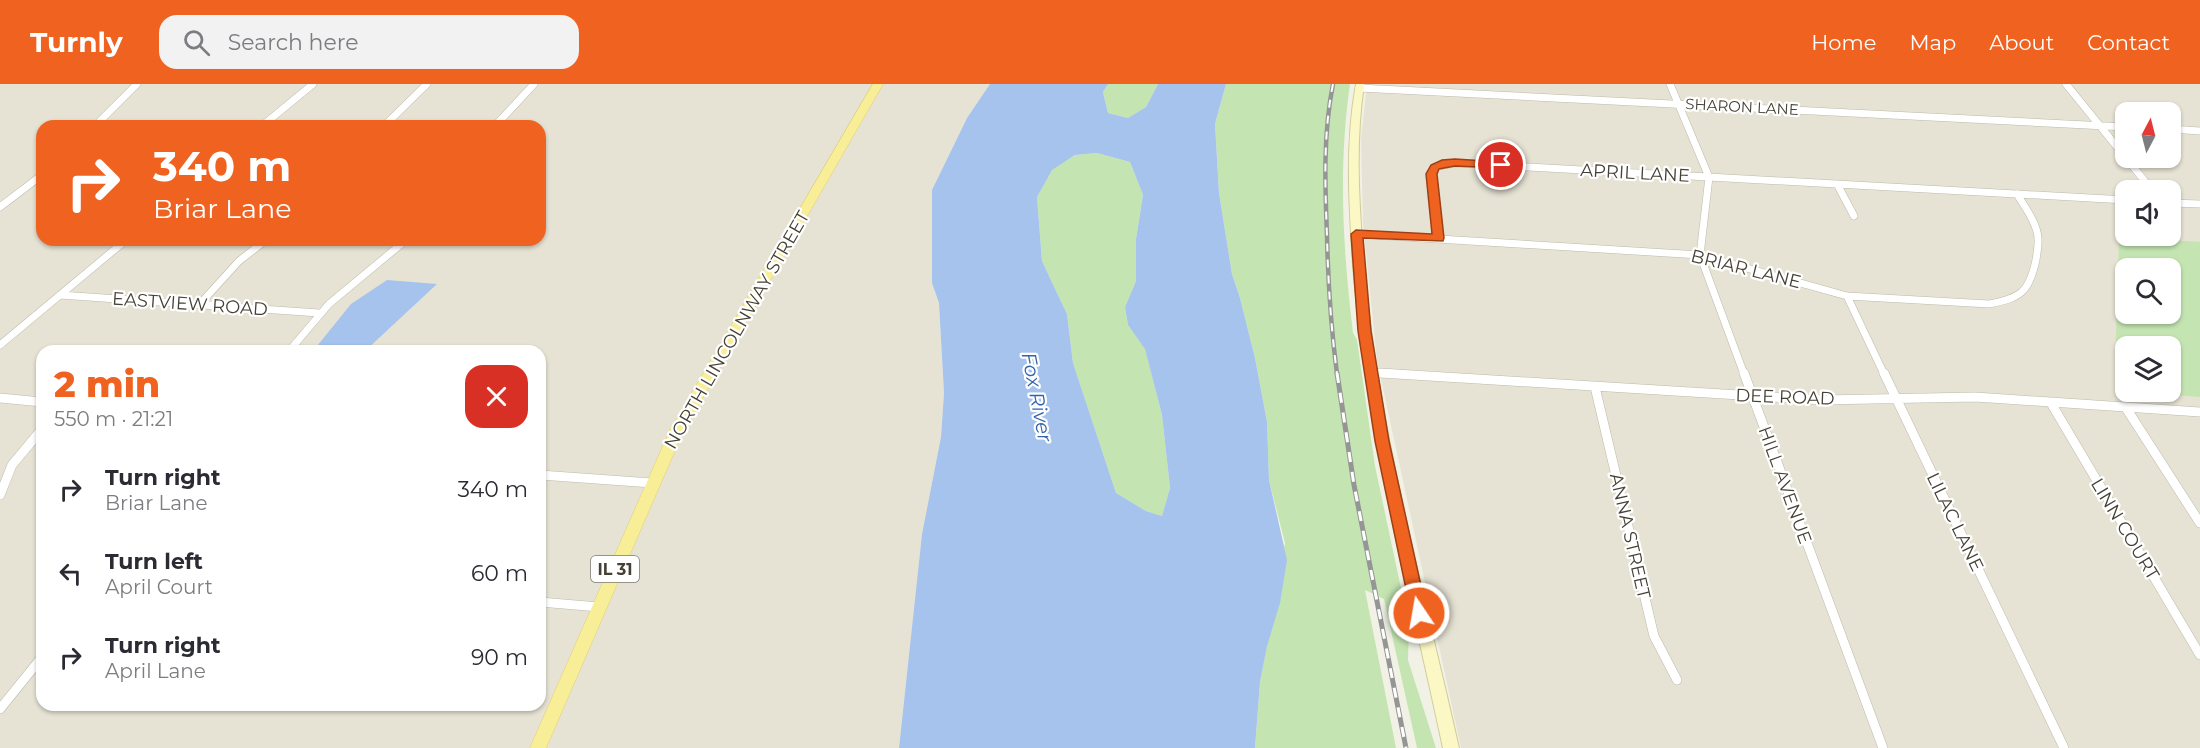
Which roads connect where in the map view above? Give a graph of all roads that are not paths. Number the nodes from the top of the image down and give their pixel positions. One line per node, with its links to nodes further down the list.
1 (137, 84): 10 (street)
2 (313, 84): 11 (street)
3 (427, 84): 12 (street)
4 (534, 84): 13 (street)
5 (879, 84): 51 (main road, NORTH LINCOLNWAY STREET / IL 31)
6 (1670, 84): 9 (street, HILL AVENUE)
7 (2066, 84): 14 (street)
8 (1360, 86): 9 (street, SHARON LANE); 28 (main road)
9 (1678, 104): 14 (street, SHARON LANE); 18 (street, HILL AVENUE)
10 (101, 120)
11 (269, 120)
12 (390, 120)
13 (501, 120)
14 (2098, 125): 15 (street, SHARON LANE); 20 (street)
15 (2115, 126)
16 (2181, 130): 17 (street)
17 (2200, 131)
18 (1709, 177): 21 (street, APRIL LANE); 29 (street, APRIL LANE); 33 (street, HILL AVENUE)
19 (36, 180): 26 (street)
20 (2144, 180)
21 (1837, 184): 22 (street, APRIL LANE); 27 (street)
22 (2017, 194): 23 (street, APRIL LANE); 35 (street, BRIAR LANE)
23 (2115, 199)
24 (2181, 203): 25 (street)
25 (2200, 204)
26 (0, 207)
27 (1854, 216)
28 (1356, 234): 29 (street, BRIAR LANE); 40 (main road)
29 (1438, 238): 33 (street, BRIAR LANE)
30 (119, 246): 34 (street)
31 (258, 246): 36 (street)
32 (399, 246): 37 (street)
33 (1700, 255): 35 (street, BRIAR LANE); 42 (street, HILL AVENUE)
34 (60, 295): 36 (street, EASTVIEW ROAD); 38 (street)
35 (1847, 296): 44 (street, LILAC LANE)
36 (199, 305): 37 (street, EASTVIEW ROAD)
37 (319, 314): 39 (street)
38 (0, 345)
39 (294, 345)
40 (1371, 372): 41 (street, DEE ROAD); 61 (main road)
41 (1595, 387): 42 (street, DEE ROAD); 58 (street, ANNA STREET)
42 (1752, 396): 44 (street, DEE ROAD); 62 (street, HILL AVENUE)
43 (0, 398): 45 (street)
44 (1896, 398): 46 (street, DEE ROAD); 63 (street, LILAC LANE)
45 (36, 401)
46 (2051, 403): 47 (street, DEE ROAD); 56 (street, LINN COURT)
47 (2126, 408): 48 (street, DEE ROAD); 53 (street)
48 (2200, 412)
49 (36, 436): 52 (street)
50 (546, 475): 51 (street)
51 (652, 483): 55 (main road, NORTH LINCOLNWAY STREET / IL 31)
52 (0, 495)
53 (2200, 523)
54 (546, 603): 55 (street)
55 (599, 607): 60 (main road, NORTH LINCOLNWAY STREET / IL 31)
56 (2200, 655)
57 (36, 664): 59 (street)
58 (1677, 680)
59 (0, 709)
60 (538, 748)
61 (1451, 748)
62 (1883, 748)
63 (2064, 748)

